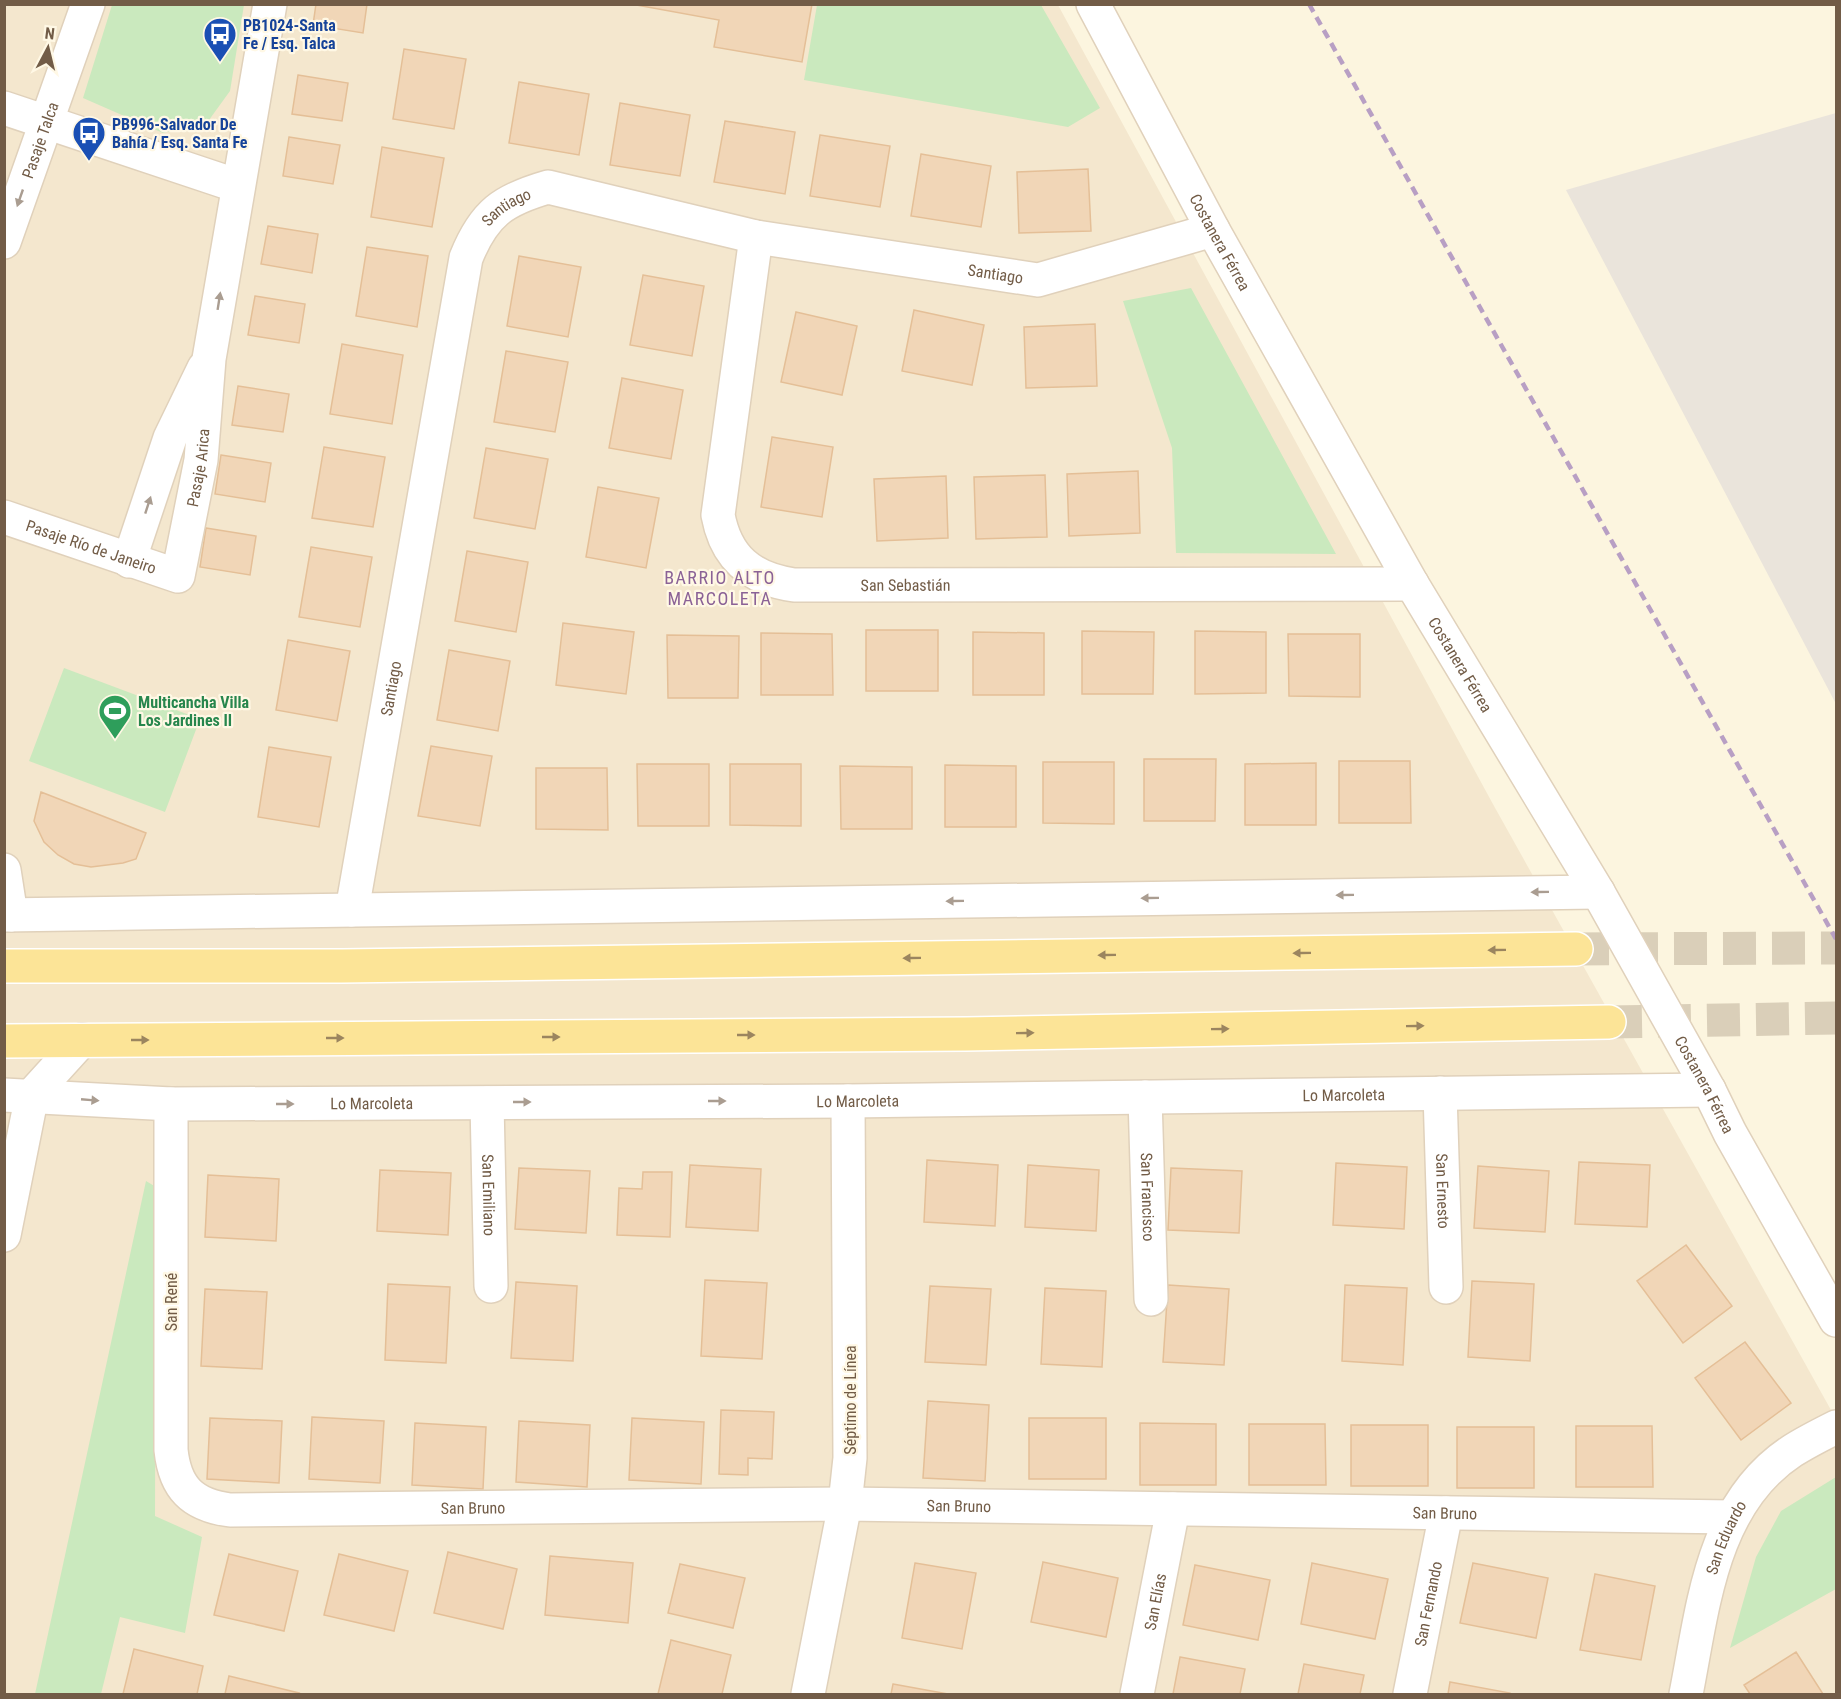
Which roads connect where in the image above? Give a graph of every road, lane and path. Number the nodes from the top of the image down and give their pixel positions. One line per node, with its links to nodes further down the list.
1 (88, 4): 5 (street, Pasaje Talca)
2 (270, 4): 6 (street, Pasaje Arica)
3 (1093, 4): 7 (street, Costanera Férrea)
4 (4, 108): 5 (street)
5 (46, 122): 6 (street); 9 (street, Pasaje Talca, one-way to 9)
6 (238, 186): 10 (street, Pasaje Arica, one-way to 6)
7 (1213, 230): 8 (street, Santiago); 14 (street, Costanera Férrea)
8 (756, 237): 14 (street, San Sebastián); 17 (street, Santiago)
9 (4, 242)
10 (209, 359): 12 (street, Pasaje Arica, one-way to 10); 13 (street, Pasaje Arica)
11 (4, 517): 12 (street, Pasaje Río de Janeiro)
12 (129, 561): 13 (street, Pasaje Río de Janeiro)
13 (177, 576)
14 (1412, 584): 16 (street, Costanera Férrea)
15 (4, 870): 18 (street)
16 (1598, 892): 17 (street, one-way to 17); 24 (street, Costanera Férrea)
17 (352, 910): 18 (street)
18 (8, 915)
19 (1576, 949): 20 (main road, one-way to 20)
20 (4, 966)
21 (1609, 1022): 22 (main road, one-way to 21)
22 (82, 1040): 23 (main road); 26 (street)
23 (4, 1041)
24 (1709, 1090): 25 (street, Lo Marcoleta); 35 (street, Costanera Férrea)
25 (1440, 1093): 27 (street, Lo Marcoleta); 33 (street, San Ernesto)
26 (18, 1095): 30 (street, Lo Marcoleta, one-way to 30); 31 (street)
27 (1145, 1097): 28 (street, Lo Marcoleta); 34 (street, San Francisco)
28 (848, 1101): 29 (street, Lo Marcoleta, one-way to 28); 38 (street, Séptimo de Línea)
29 (487, 1103): 30 (street, Lo Marcoleta, one-way to 29); 32 (street, San Emiliano)
30 (171, 1104): 37 (street, San René)
31 (4, 1235)
32 (491, 1286)
33 (1446, 1287)
34 (1150, 1299)
35 (1836, 1320)
36 (1836, 1427): 41 (street, San Eduardo)
37 (189, 1494): 38 (street, San Bruno)
38 (845, 1504): 39 (street, San Bruno); 42 (street, Séptimo de Línea)
39 (1173, 1509): 40 (street, San Bruno); 43 (street, San Elías)
40 (1446, 1513): 41 (street, San Bruno); 44 (street, San Fernando)
41 (1732, 1517): 45 (street, San Eduardo)
42 (808, 1695)
43 (1137, 1695)
44 (1410, 1695)
45 (1686, 1695)

